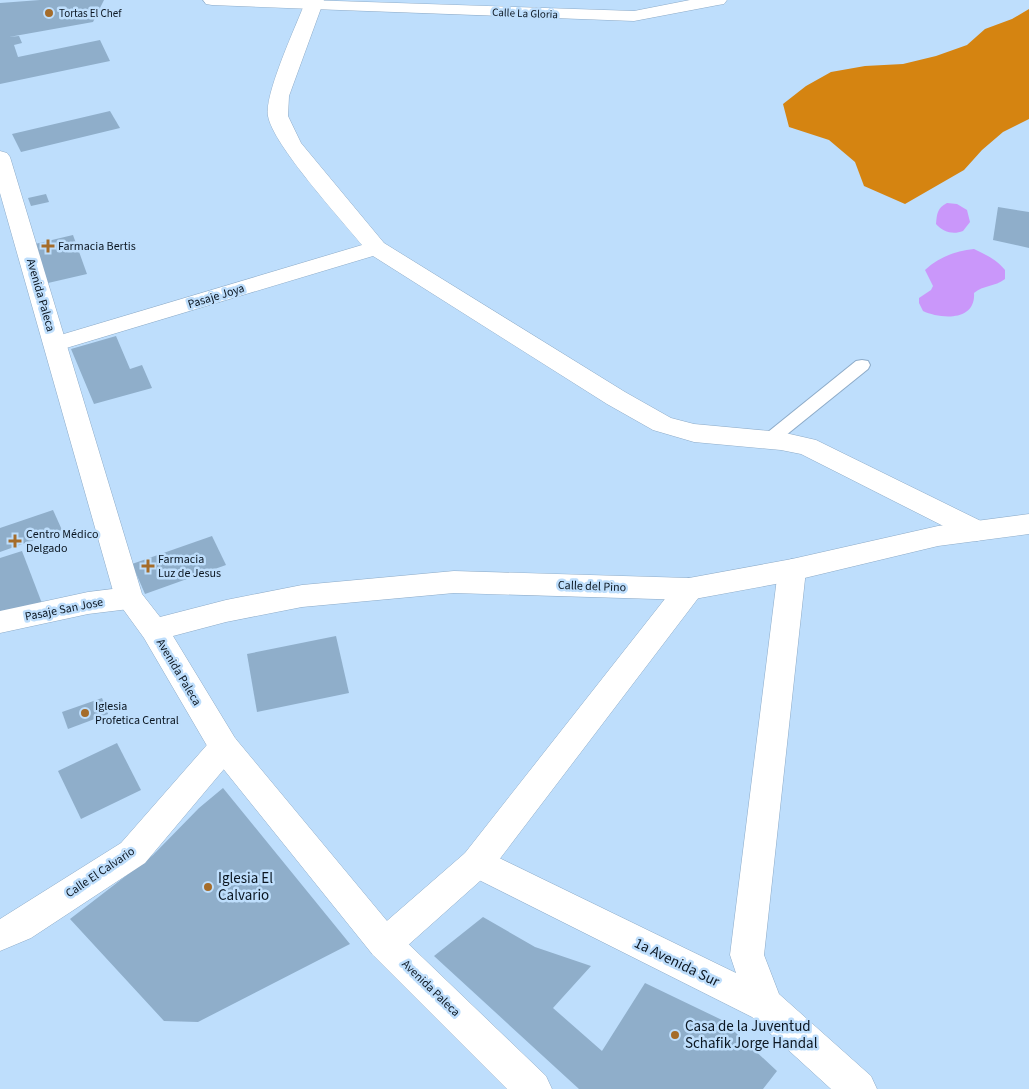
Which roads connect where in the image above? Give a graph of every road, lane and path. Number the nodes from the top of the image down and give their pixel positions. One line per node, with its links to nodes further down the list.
1 (212, 0): 3 (street, Calle La Gloria)
2 (718, 0): 3 (street, Calle La Gloria)
3 (314, 2): 5 (street)
4 (0, 157): 6 (street, Avenida Paleca)
5 (376, 248): 6 (street, Pasaje Joya); 8 (street)
6 (55, 344): 13 (street, Avenida Paleca)
7 (862, 365): 8 (lane)
8 (769, 440): 10 (street)
9 (1029, 524): 10 (street, Calle del Pino)
10 (977, 532): 11 (street, Calle del Pino)
11 (792, 570): 12 (street, Calle del Pino); 20 (street)
12 (689, 589): 15 (street, Calle del Pino); 17 (street)
13 (129, 598): 14 (street, Pasaje San Jose); 15 (street, Avenida Paleca)
14 (0, 622)
15 (154, 630): 16 (street, Avenida Paleca)
16 (224, 747): 18 (street, Calle El Calvario); 19 (street, Avenida Paleca)
17 (477, 864): 19 (street); 20 (street, 1a Avenida Sur)
18 (0, 935)
19 (385, 944): 21 (street, Avenida Paleca)
20 (765, 1004): 22 (street, 1a Avenida Sur)
21 (533, 1089)
22 (858, 1089)

